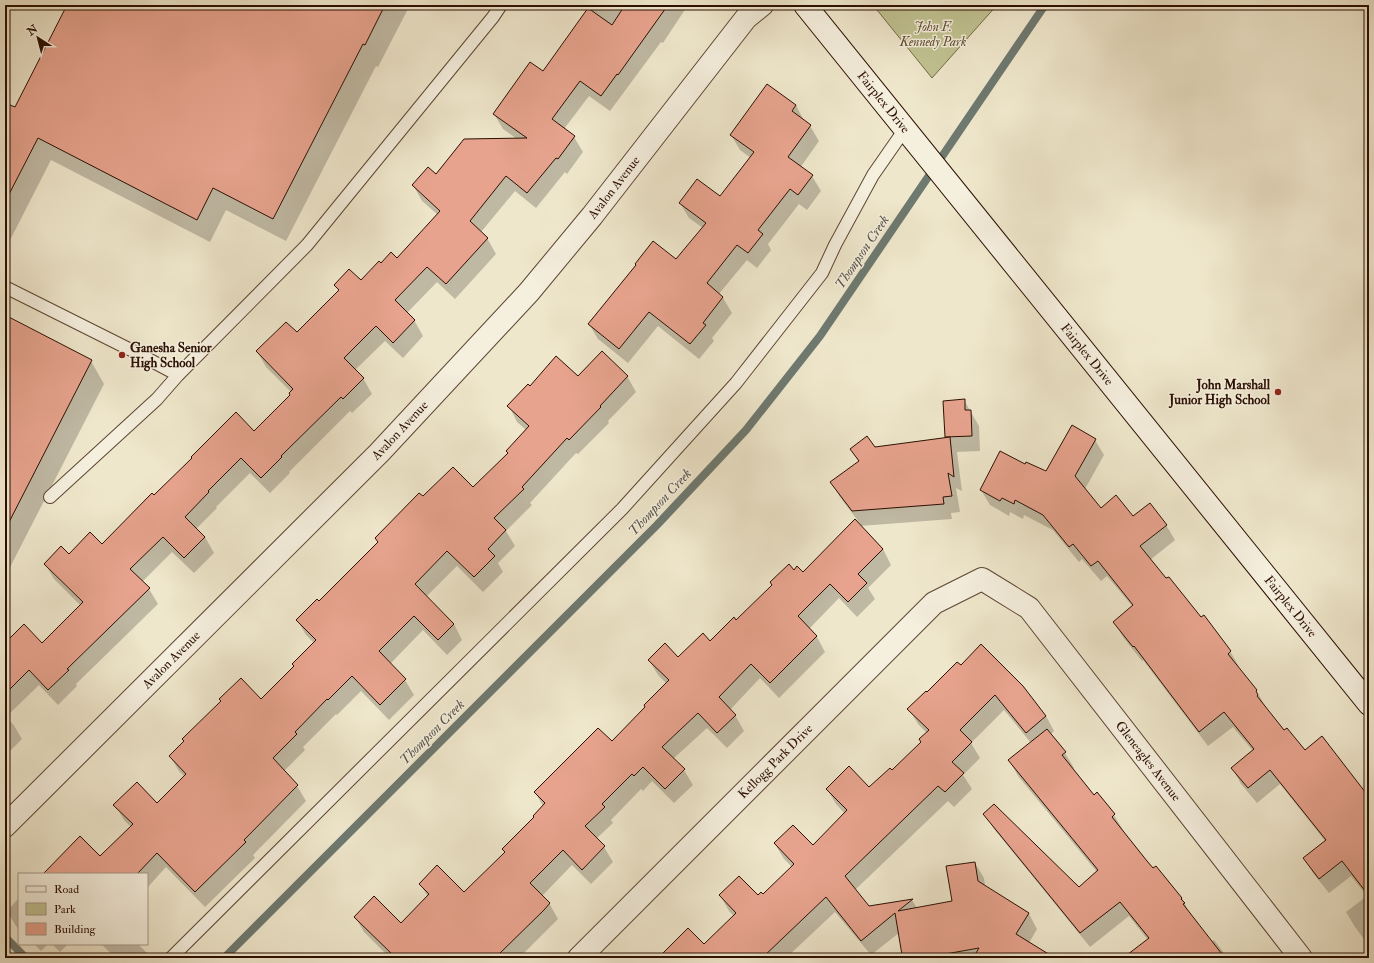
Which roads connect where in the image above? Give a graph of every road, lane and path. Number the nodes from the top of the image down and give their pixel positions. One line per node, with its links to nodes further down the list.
1 (501, 5): 6 (lane)
2 (762, 5): 10 (street, Avalon Avenue)
3 (805, 5): 4 (street, Fairplex Drive)
4 (911, 136): 9 (street, Fairplex Drive); 11 (lane)
5 (5, 287): 6 (lane)
6 (178, 375): 7 (lane)
7 (50, 497)
8 (982, 579): 12 (street, Kellogg Park Drive); 13 (street, Gleneagles Avenue)
9 (1369, 704)
10 (5, 826)
11 (170, 958)
12 (578, 958)
13 (1301, 958)

